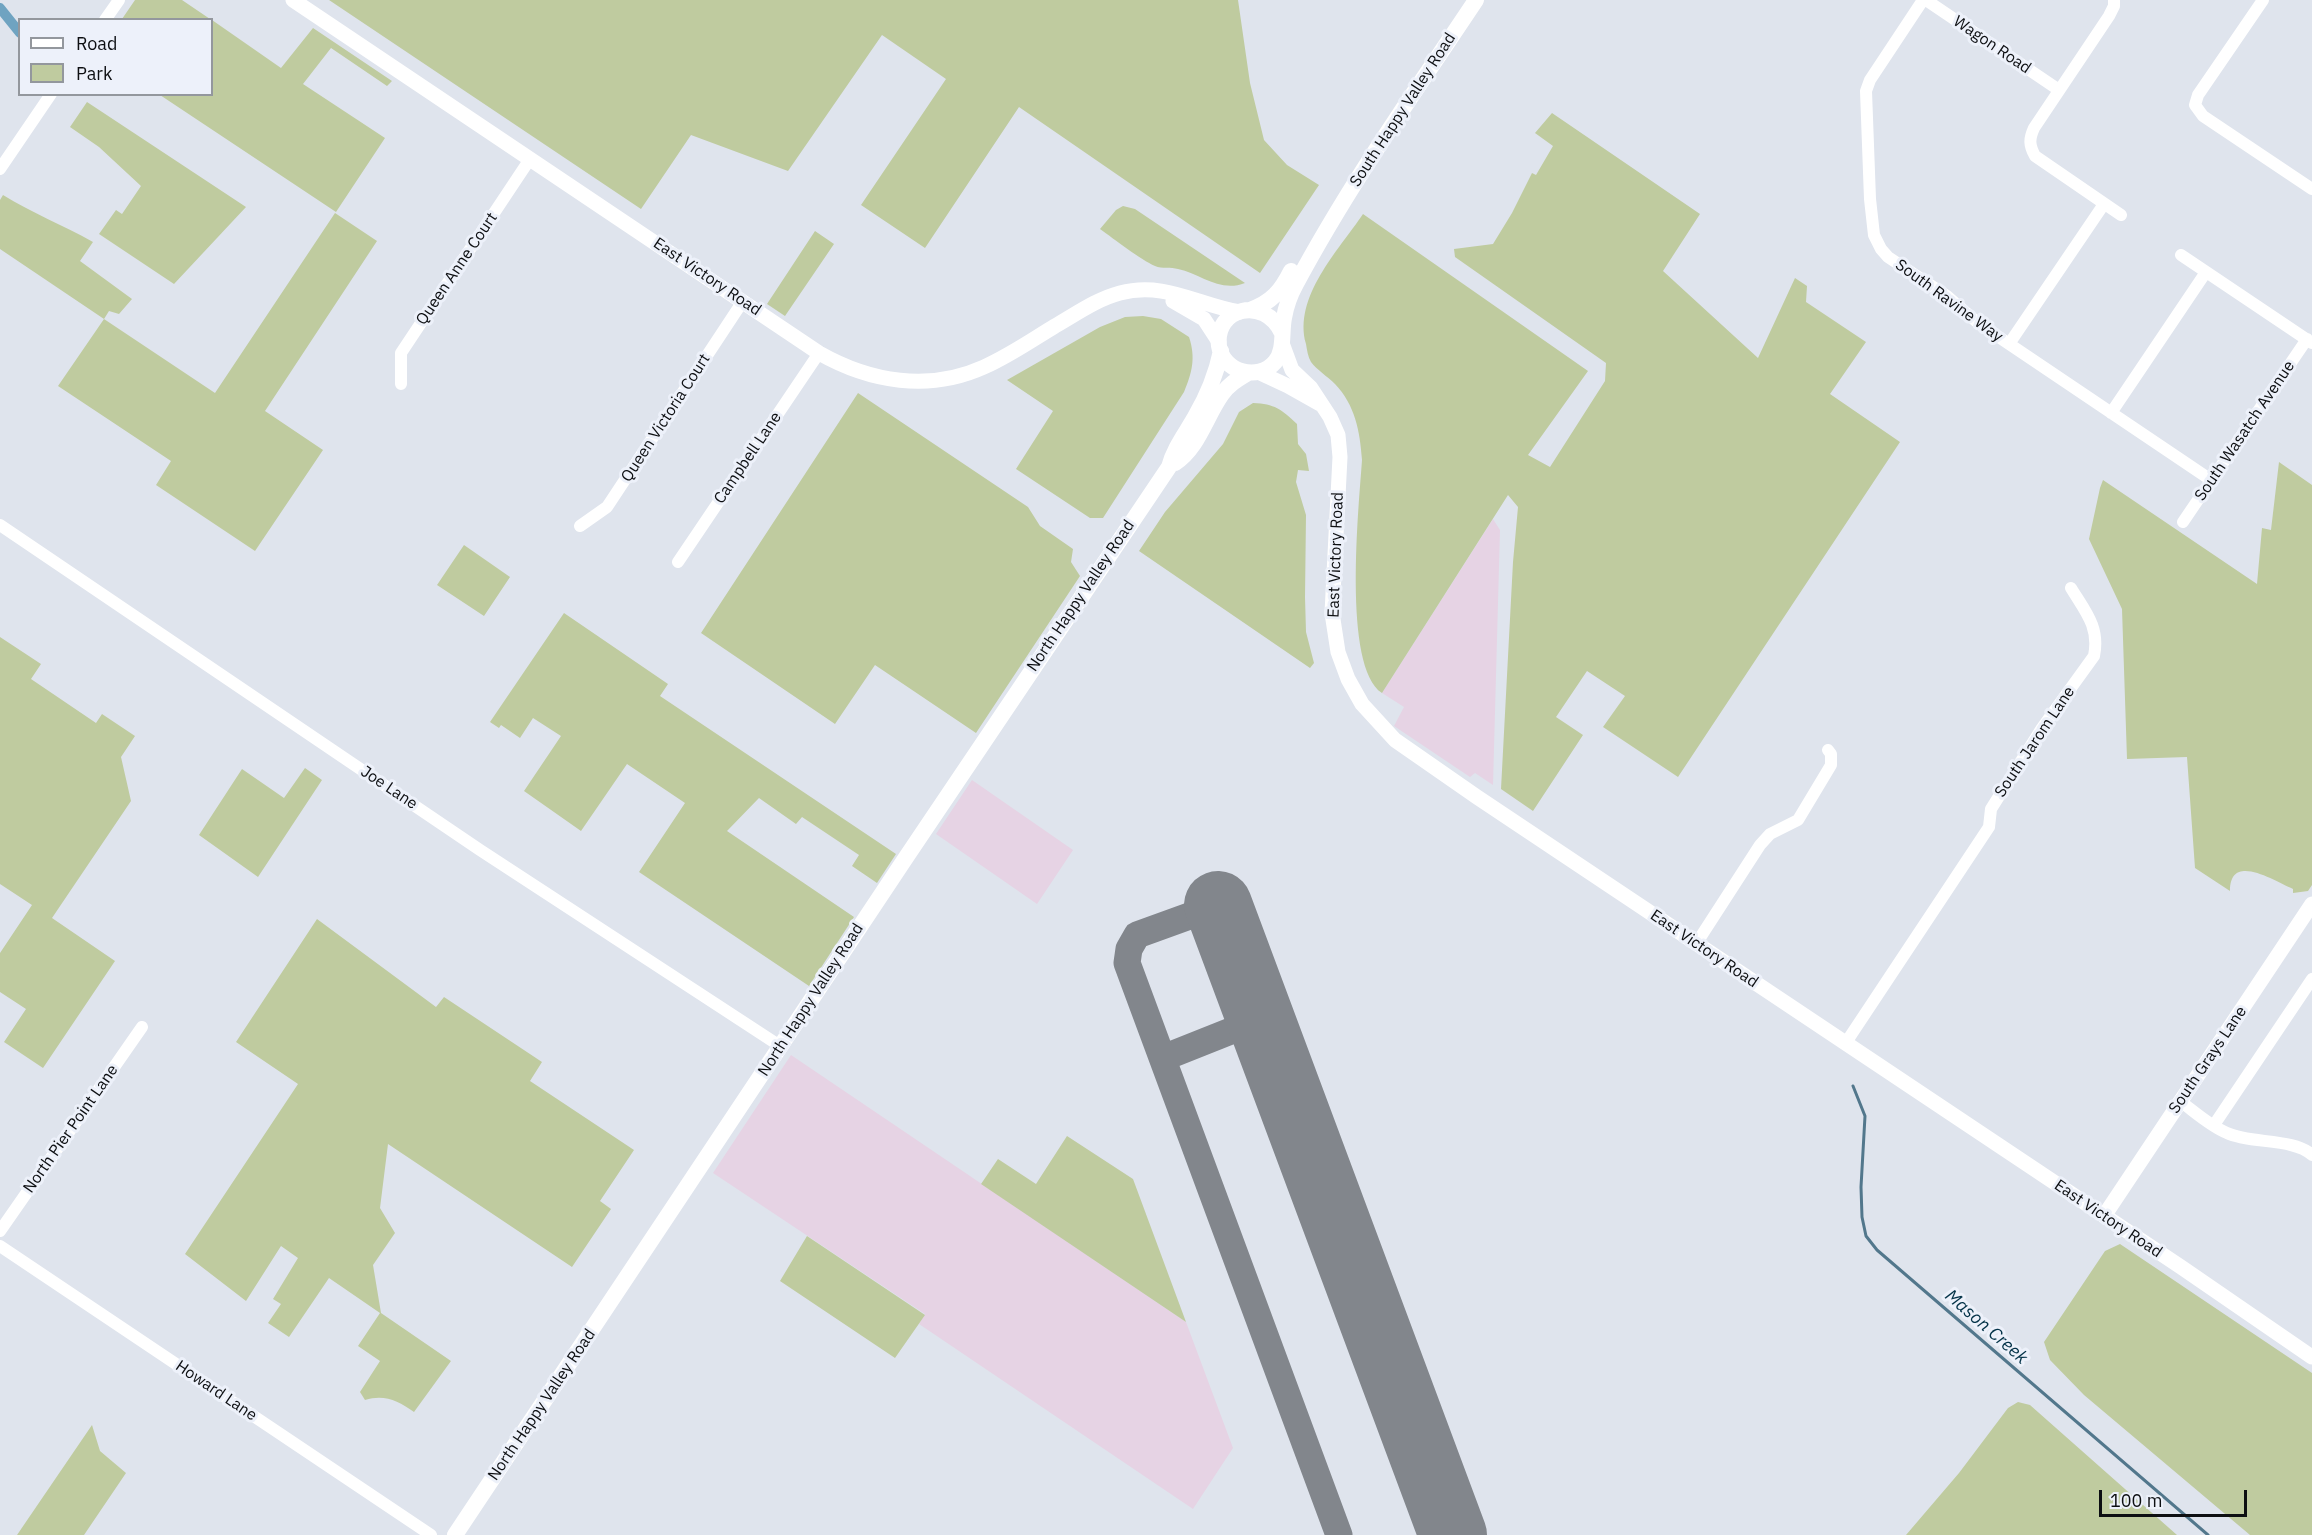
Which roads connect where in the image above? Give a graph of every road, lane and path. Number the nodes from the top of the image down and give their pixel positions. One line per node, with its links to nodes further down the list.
1 (119, 0): 7 (street)
2 (293, 0): 10 (street, East Victory Road)
3 (1476, 0): 15 (main road, South Happy Valley Road)
4 (1924, 0): 8 (street, Wagon Road); 23 (street, South Ravine Way)
5 (2114, 0): 8 (street)
6 (2263, 0): 12 (street)
7 (106, 18)
8 (2059, 90): 13 (street)
9 (50, 96): 11 (street)
10 (530, 159): 19 (street, East Victory Road); 27 (street, Queen Anne Court)
11 (0, 169)
12 (2312, 189)
13 (2104, 204): 14 (street); 23 (street)
14 (2121, 215)
15 (1330, 221): 20 (main road); 21 (main road)
16 (2181, 255): 17 (street)
17 (2206, 272): 22 (street); 29 (street)
18 (1155, 291): 20 (street, East Victory Road); 24 (street); 25 (street, East Victory Road)
19 (743, 301): 25 (street, East Victory Road); 34 (street, Queen Victoria Court)
20 (1245, 311): 21 (main road); 24 (main road)
21 (1282, 338): 26 (main road); 28 (street, East Victory Road)
22 (2309, 341): 31 (street, South Wasatch Avenue)
23 (2010, 344): 29 (street, South Ravine Way)
24 (1220, 346): 26 (main road); 30 (main road, North Happy Valley Road)
25 (819, 353): 35 (street, Campbell Lane)
26 (1253, 373): 28 (street, East Victory Road); 30 (main road, North Happy Valley Road)
27 (401, 384)
28 (1320, 404): 39 (street, East Victory Road)
29 (2111, 412): 31 (street, South Ravine Way)
30 (1169, 467): 43 (main road, North Happy Valley Road)
31 (2211, 480): 32 (street, South Wasatch Avenue)
32 (2182, 522)
33 (0, 525): 43 (street, Joe Lane)
34 (580, 526)
35 (678, 562)
36 (2071, 588): 42 (street, South Jarom Lane)
37 (1828, 750): 39 (street)
38 (2312, 904): 44 (street, South Grays Lane)
39 (1696, 944): 42 (street, East Victory Road)
40 (2312, 979): 45 (street)
41 (142, 1027): 48 (street, North Pier Point Lane)
42 (1845, 1044): 47 (street, East Victory Road)
43 (780, 1046): 52 (main road, North Happy Valley Road)
44 (2180, 1101): 45 (street); 47 (street, South Grays Lane)
45 (2214, 1125): 46 (street)
46 (2312, 1155)
47 (2104, 1216): 50 (street, East Victory Road)
48 (0, 1231)
49 (0, 1246): 51 (street, Howard Lane)
50 (2312, 1357)
51 (431, 1535)
52 (455, 1535)

